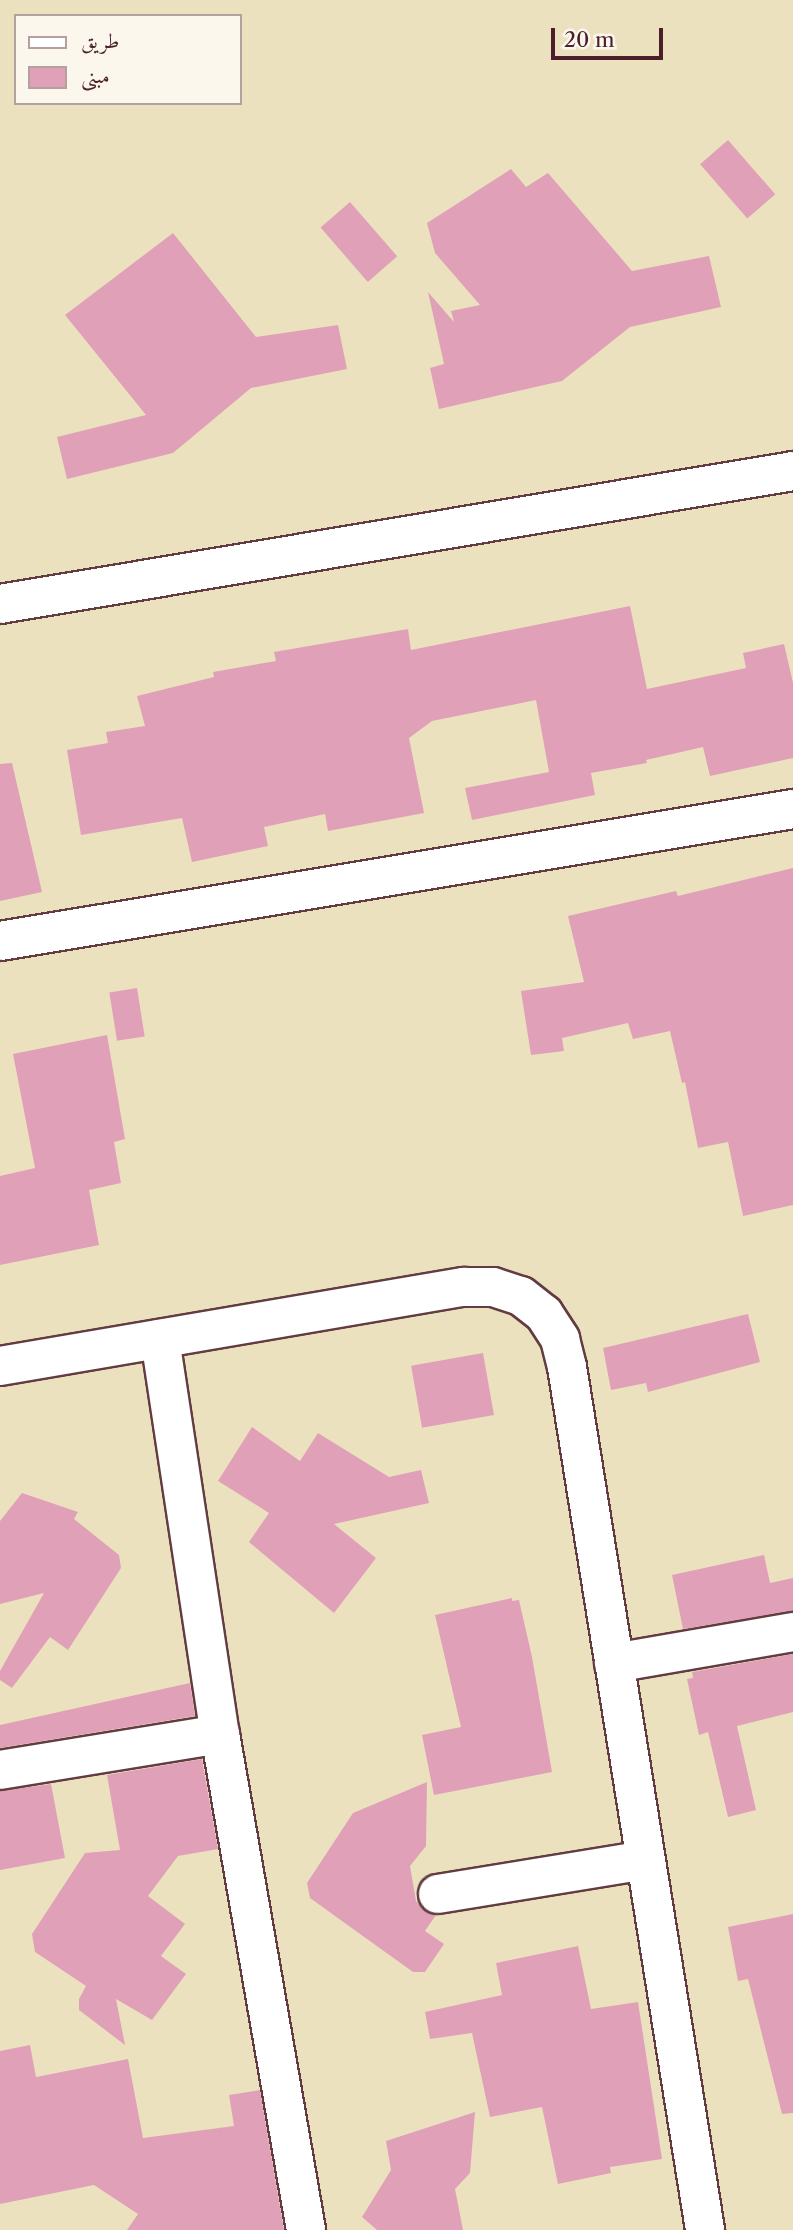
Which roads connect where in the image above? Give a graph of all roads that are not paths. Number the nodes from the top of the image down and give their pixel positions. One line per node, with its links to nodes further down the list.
1 (793, 471): 2 (street)
2 (0, 604)
3 (793, 809): 4 (street)
4 (0, 941)
5 (160, 1339): 6 (street); 8 (street); 9 (street)
6 (0, 1366)
7 (793, 1632): 8 (street)
8 (614, 1663): 11 (street)
9 (220, 1734): 10 (street); 13 (street)
10 (0, 1770)
11 (646, 1860): 12 (street); 14 (street)
12 (438, 1894)
13 (306, 2230)
14 (705, 2230)

